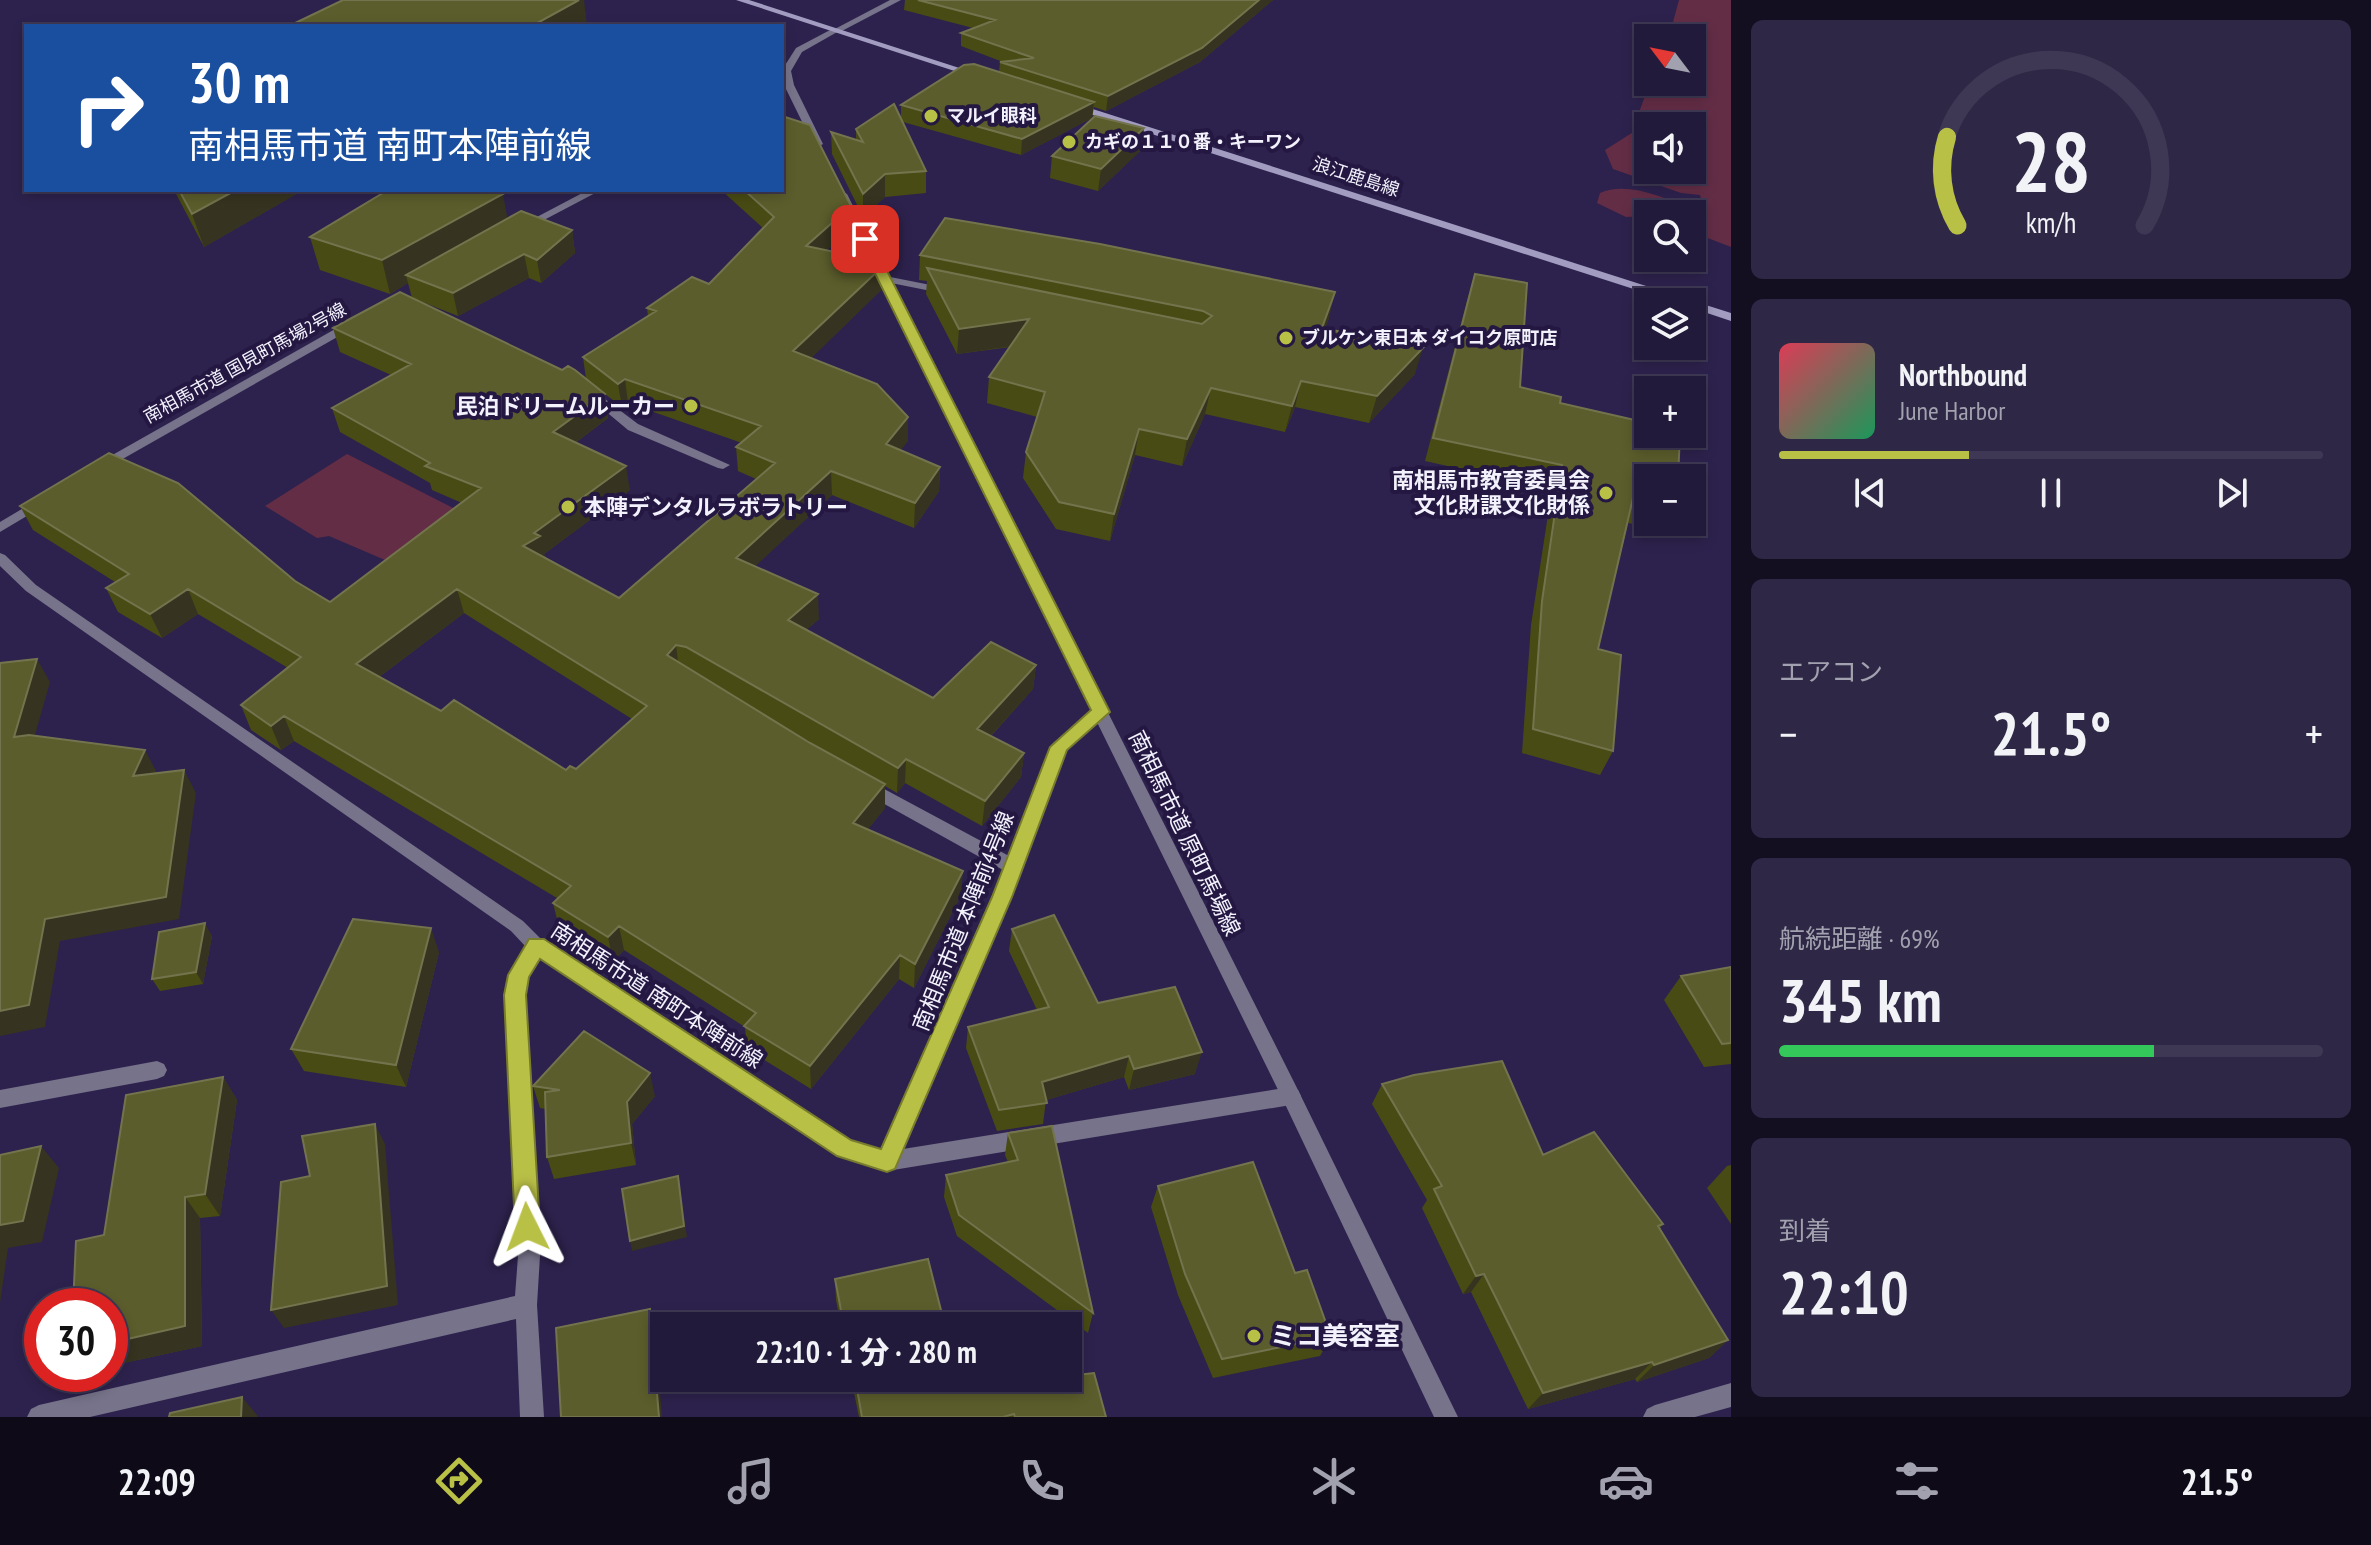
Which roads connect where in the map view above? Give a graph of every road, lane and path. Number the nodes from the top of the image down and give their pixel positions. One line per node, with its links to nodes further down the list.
1 (740, 0): 3 (main road)
2 (897, 0): 3 (street)
3 (835, 31): 4 (main road); 5 (street, 南相馬市道 原町馬場線)
4 (992, 80)
5 (785, 86): 9 (street, 南相馬市道 原町馬場線)
6 (1067, 104): 10 (main road, 浪江鹿島線)
7 (592, 192): 8 (street)
8 (503, 239)
9 (885, 279): 11 (street); 21 (street, 南相馬市道 原町馬場線)
10 (1642, 288)
11 (964, 294)
12 (1706, 309): 14 (main road)
13 (370, 313): 17 (street, 南相馬市道 国見町馬場2号線)
14 (1731, 317)
15 (571, 381): 16 (street)
16 (723, 465)
17 (93, 471)
18 (58, 491): 19 (street)
19 (0, 528)
20 (0, 558): 24 (street, 南相馬市道 南町本陣前線)
21 (1101, 712): 23 (street, 南相馬市道 本陣前4号線); 26 (street, 南相馬市道 原町馬場線)
22 (846, 776): 23 (street)
23 (1013, 867): 28 (street, 南相馬市道 本陣前4号線)
24 (536, 946): 28 (street, 南相馬市道 南町本陣前線); 29 (street)
25 (157, 1070): 27 (street)
26 (1291, 1096): 28 (street, 南相馬市道 南町本陣前線); 33 (street, 南相馬市道 原町馬場線)
27 (0, 1099)
28 (887, 1161)
29 (526, 1305): 31 (street); 32 (street)
30 (1731, 1395): 34 (street)
31 (39, 1417)
32 (532, 1417)
33 (1446, 1417)
34 (1655, 1417)

